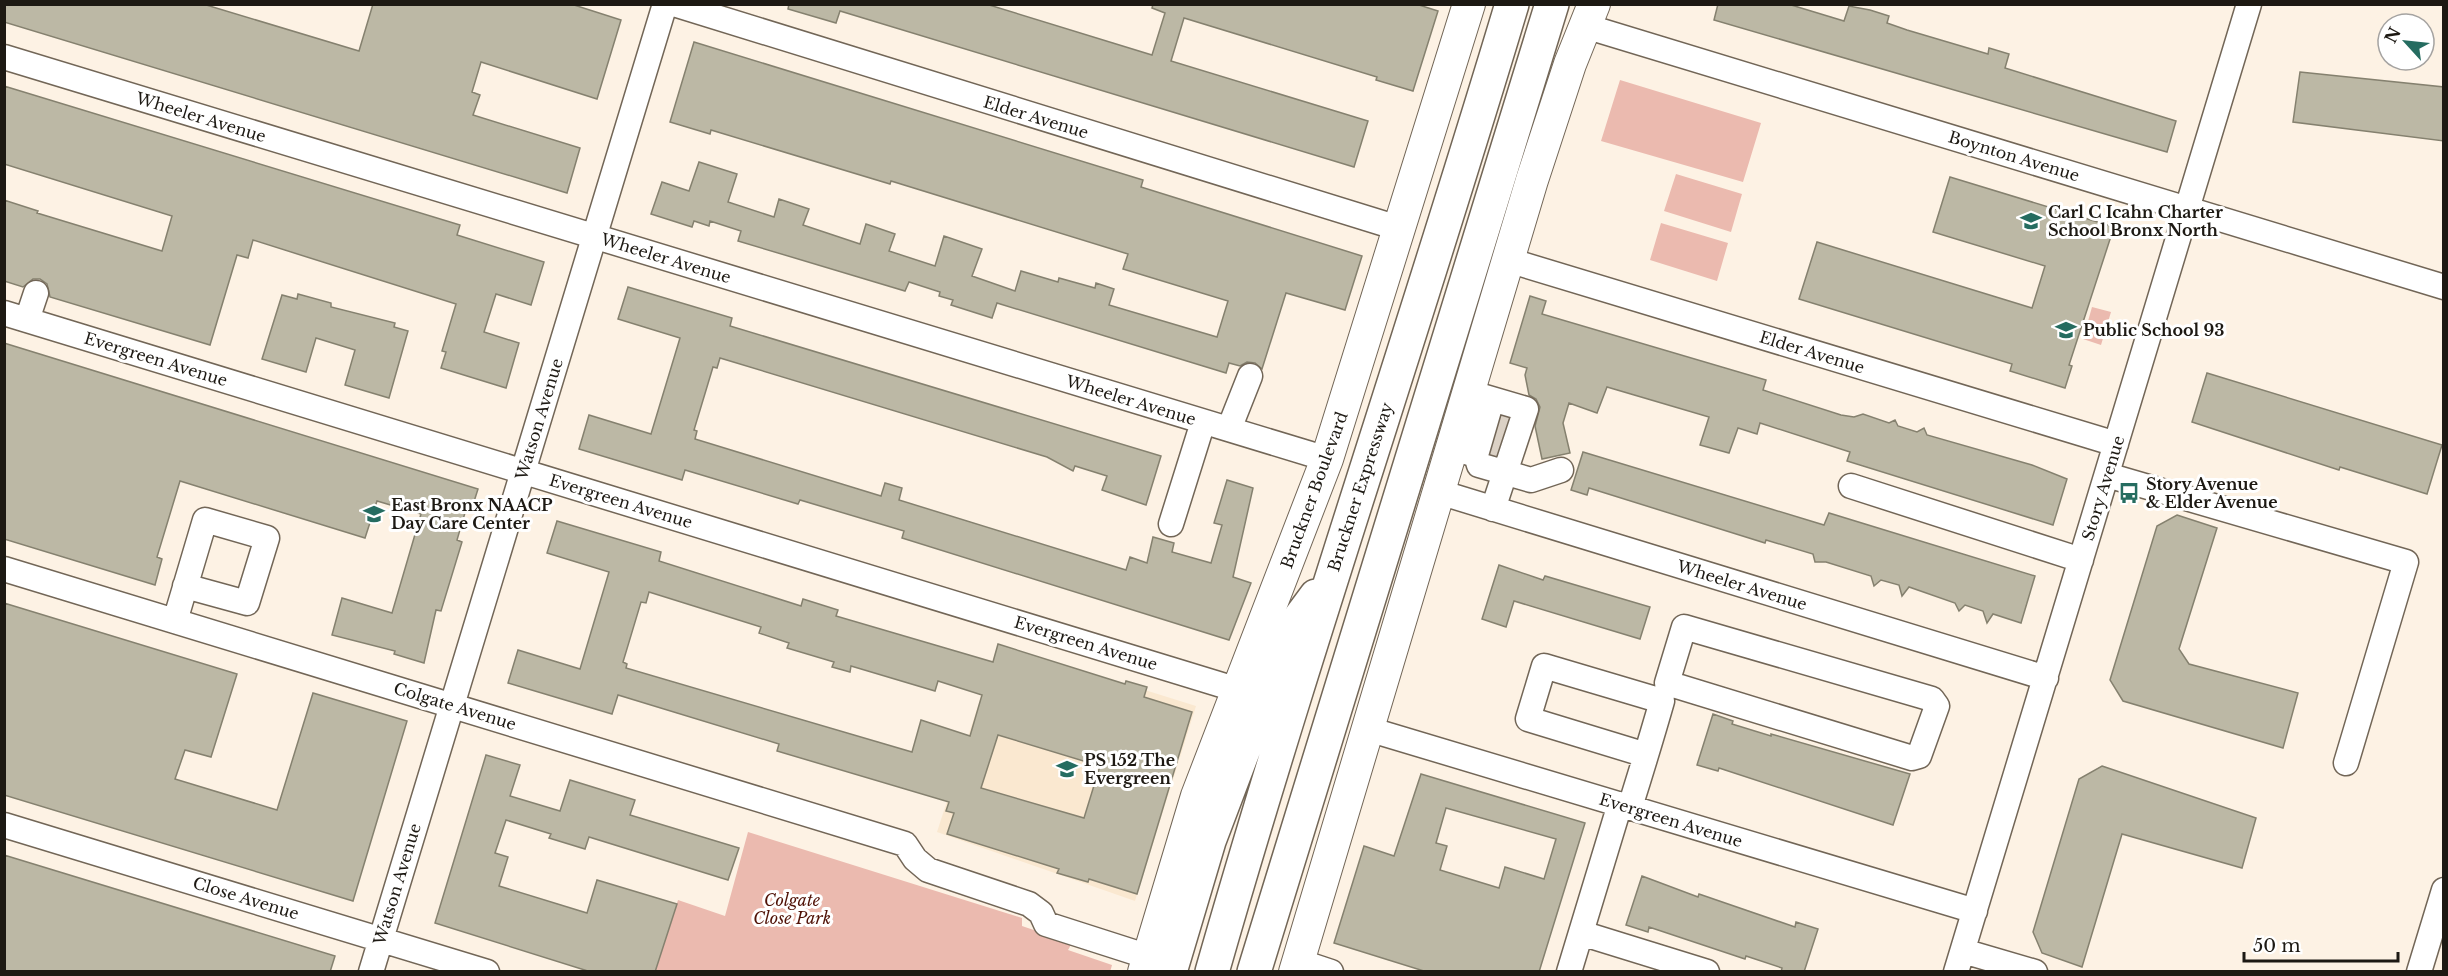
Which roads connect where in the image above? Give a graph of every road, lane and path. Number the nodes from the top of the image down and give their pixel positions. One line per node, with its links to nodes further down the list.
1 (665, 4): 13 (street, Watson Avenue)
2 (674, 4): 12 (street, Elder Avenue)
3 (1469, 4): 12 (main road, Bruckner Boulevard)
4 (1512, 4): 34 (highway, Bruckner Expressway)
5 (1552, 4): 9 (highway)
6 (1558, 4): 9 (highway)
7 (2249, 4): 11 (street, Story Avenue)
8 (1590, 15): 11 (street, Boynton Avenue); 14 (main road)
9 (1540, 40): 56 (highway)
10 (4, 57): 13 (street, Wheeler Avenue)
11 (2187, 209): 15 (street, Boynton Avenue); 22 (street, Story Avenue)
12 (1398, 228): 23 (main road, Bruckner Boulevard)
13 (595, 236): 19 (street, Wheeler Avenue); 25 (street, Watson Avenue)
14 (1508, 260): 21 (main road); 22 (street, Elder Avenue)
15 (2444, 287)
16 (36, 293): 17 (street)
17 (16, 316): 25 (street, Evergreen Avenue)
18 (1250, 376): 20 (street)
19 (1203, 422): 20 (street, Wheeler Avenue); 31 (street)
20 (1229, 429): 23 (street, Wheeler Avenue)
21 (1490, 431): 26 (street); 26 (street); 29 (main road)
22 (2116, 444): 27 (street, Story Avenue)
23 (1327, 459): 38 (main road, Bruckner Boulevard)
24 (1561, 470): 26 (street)
25 (523, 471): 38 (street, Evergreen Avenue); 40 (street, Watson Avenue)
26 (1504, 474): 30 (street)
27 (2107, 475): 32 (street, Story Avenue); 43 (street)
28 (1851, 486): 32 (street)
29 (1439, 492): 30 (street, Wheeler Avenue); 41 (main road)
30 (1493, 509): 37 (street, Wheeler Avenue)
31 (1171, 524)
32 (2081, 560): 37 (street, Story Avenue)
33 (4, 569): 36 (street, Colgate Avenue)
34 (1331, 575): 52 (highway); 55 (highway, Bruckner Expressway)
35 (185, 586): 36 (street)
36 (175, 621): 40 (street, Colgate Avenue)
37 (2046, 678): 47 (street, Story Avenue)
38 (1238, 690): 52 (main road, Bruckner Boulevard)
39 (1665, 692): 39 (street); 42 (street); 42 (street)
40 (452, 705): 49 (street, Watson Avenue); 52 (street, Colgate Avenue)
41 (1368, 729): 44 (street, Evergreen Avenue); 51 (main road)
42 (1646, 755): 44 (street)
43 (2346, 763)
44 (1625, 806): 47 (street, Evergreen Avenue); 48 (street)
45 (4, 825): 49 (street, Close Avenue)
46 (2444, 891): 61 (street)
47 (1975, 911): 50 (street, Story Avenue)
48 (1581, 933): 58 (street); 59 (street)
49 (381, 939): 53 (street, Watson Avenue); 54 (street, Close Avenue)
50 (1960, 961): 60 (street)
51 (1297, 966): 57 (street)
52 (1154, 967)
53 (370, 972)
54 (487, 972)
55 (1212, 972)
56 (1254, 972)
57 (1331, 972)
58 (1569, 972)
59 (1707, 972)
60 (2035, 972)
61 (2419, 972)

